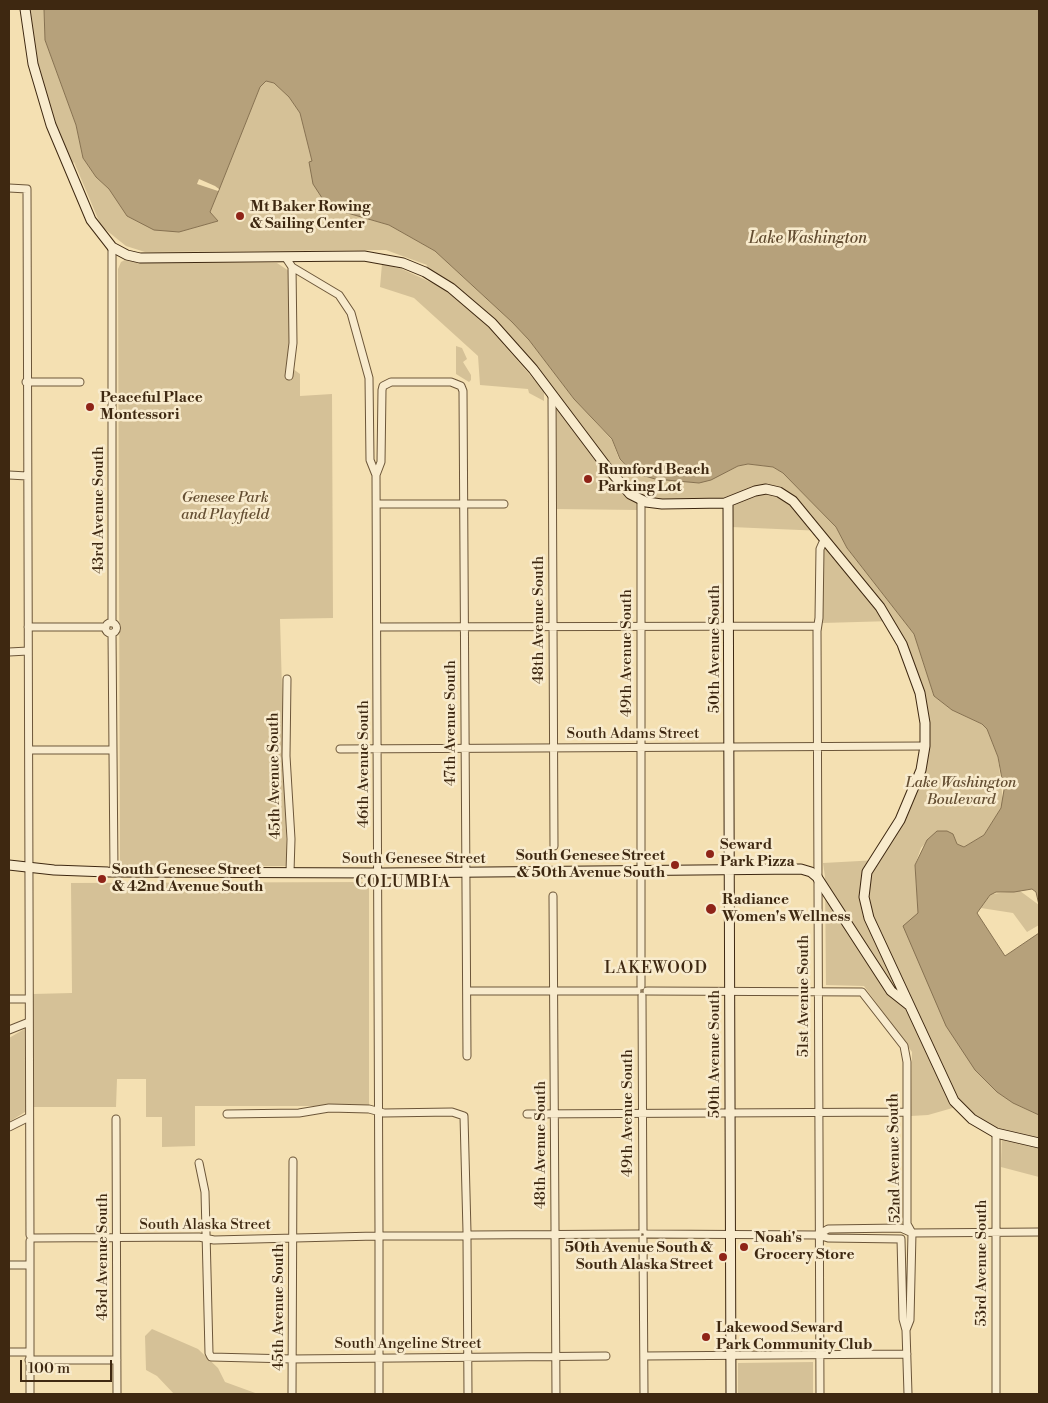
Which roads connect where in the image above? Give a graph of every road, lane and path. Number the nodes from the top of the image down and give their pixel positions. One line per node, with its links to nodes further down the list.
1 (25, 9): 3 (street)
2 (9, 188): 7 (street)
3 (112, 247): 4 (street); 20 (street, 43rd Avenue South)
4 (286, 258): 5 (street, 46th Avenue South); 10 (street)
5 (292, 267): 6 (street); 12 (street, 46th Avenue South)
6 (289, 376)
7 (26, 382): 8 (street); 13 (street)
8 (80, 382)
9 (463, 391): 12 (street, 46th Avenue South); 17 (street, 47th Avenue South)
10 (552, 394): 14 (street); 23 (street, 48th Avenue South)
11 (9, 475): 13 (street)
12 (376, 475): 16 (street, 46th Avenue South)
13 (27, 476): 26 (street)
14 (641, 500): 15 (street); 24 (street, 49th Avenue South)
15 (728, 503): 19 (street); 21 (street, 50th Avenue South)
16 (377, 504): 17 (street); 27 (street, 46th Avenue South)
17 (464, 504): 18 (street); 22 (street, 47th Avenue South)
18 (504, 504)
19 (824, 540): 25 (street, 51st Avenue South); 31 (street)
20 (109, 625): 26 (street); 40 (street)
21 (728, 625): 24 (street); 25 (street); 34 (street, 50th Avenue South)
22 (464, 626): 23 (street); 27 (street); 38 (street, 47th Avenue South)
23 (553, 626): 24 (street); 32 (street, 48th Avenue South)
24 (640, 626): 33 (street, 49th Avenue South)
25 (817, 626): 35 (street, 51st Avenue South)
26 (28, 627): 28 (street)
27 (377, 627): 37 (street, 46th Avenue South)
28 (28, 651): 29 (street); 39 (street)
29 (9, 652)
30 (287, 679): 47 (street, 45th Avenue South)
31 (925, 746): 35 (street, South Adams Street); 59 (street)
32 (553, 748): 33 (street, South Adams Street); 38 (street, South Adams Street); 41 (street, 48th Avenue South)
33 (641, 748): 34 (street, South Adams Street); 45 (street, 49th Avenue South)
34 (729, 748): 35 (street, South Adams Street); 44 (street, 50th Avenue South)
35 (817, 748): 50 (street, 51st Avenue South)
36 (340, 749): 37 (street, South Adams Street)
37 (378, 749): 38 (street, South Adams Street); 48 (street, 46th Avenue South)
38 (465, 749): 49 (street, 47th Avenue South)
39 (29, 750): 40 (street); 43 (street)
40 (113, 750): 46 (street)
41 (554, 846)
42 (9, 865): 43 (street, South Genesee Street)
43 (29, 867): 46 (street, South Genesee Street); 58 (street)
44 (729, 870): 45 (street, South Genesee Street); 50 (street, South Genesee Street); 55 (street, 50th Avenue South)
45 (642, 871): 49 (street, South Genesee Street); 54 (street, 49th Avenue South)
46 (114, 872): 47 (street, South Genesee Street)
47 (290, 872): 48 (street, South Genesee Street)
48 (377, 873): 49 (street, South Genesee Street); 65 (street, 46th Avenue South)
49 (465, 873): 52 (street, 47th Avenue South)
50 (817, 877): 56 (street, 51st Avenue South); 59 (street)
51 (553, 896): 53 (street, 48th Avenue South)
52 (467, 990): 53 (street); 62 (street, 47th Avenue South)
53 (554, 991): 54 (street); 66 (street, 48th Avenue South)
54 (642, 991): 55 (street); 67 (street, 49th Avenue South)
55 (729, 991): 56 (street); 63 (street, 50th Avenue South)
56 (817, 991): 64 (street, 52nd Avenue South); 68 (street, 51st Avenue South)
57 (9, 999): 58 (street)
58 (29, 999): 60 (street)
59 (910, 1006): 74 (street)
60 (29, 1022): 61 (street); 71 (street)
61 (9, 1030)
62 (467, 1056)
63 (729, 1112): 67 (street); 68 (street); 82 (street, 50th Avenue South)
64 (907, 1112): 68 (street); 80 (street, 52nd Avenue South)
65 (380, 1113): 69 (street); 85 (street, 46th Avenue South); 86 (street)
66 (554, 1113): 67 (street); 70 (street); 83 (street, 48th Avenue South)
67 (642, 1113): 81 (street, 49th Avenue South)
68 (818, 1113): 84 (street, 51st Avenue South)
69 (228, 1114)
70 (527, 1114)
71 (29, 1118): 73 (street); 87 (street)
72 (116, 1119): 88 (street, 43rd Avenue South)
73 (9, 1128)
74 (996, 1133): 75 (street); 78 (street, 53rd Avenue South)
75 (1039, 1143)
76 (293, 1161): 90 (street, 45th Avenue South)
77 (200, 1163): 89 (street)
78 (995, 1232): 79 (street, South Alaska Street); 80 (street, South Alaska Street); 118 (street, 53rd Avenue South)
79 (1039, 1232)
80 (912, 1233): 84 (street, South Alaska Street); 94 (street, 52nd Avenue South)
81 (643, 1234): 82 (street, South Alaska Street); 83 (street, South Alaska Street); 102 (street, 49th Avenue South)
82 (730, 1234): 84 (street, South Alaska Street); 98 (street, 50th Avenue South)
83 (555, 1235): 86 (street, South Alaska Street); 100 (street, 48th Avenue South)
84 (818, 1235): 91 (street, South Alaska Street); 99 (street, 51st Avenue South)
85 (379, 1236): 86 (street, South Alaska Street); 90 (street, South Alaska Street); 104 (street, 46th Avenue South)
86 (467, 1236): 103 (street)
87 (31, 1238): 88 (street, South Alaska Street); 93 (street)
88 (117, 1238): 89 (street, South Alaska Street); 107 (street, 43rd Avenue South)
89 (206, 1238): 90 (street, South Alaska Street); 105 (street, South Angeline Street)
90 (293, 1238): 105 (street, 45th Avenue South)
91 (902, 1242): 94 (street, 52nd Avenue South)
92 (9, 1265): 93 (street)
93 (30, 1265): 96 (street)
94 (906, 1330): 97 (street, 52nd Avenue South)
95 (9, 1352): 96 (street)
96 (29, 1352): 106 (street)
97 (907, 1354): 99 (street); 117 (street, 52nd Avenue South)
98 (730, 1355): 99 (street); 102 (street); 115 (street, 50th Avenue South)
99 (820, 1355): 116 (street, 51st Avenue South)
100 (555, 1356): 101 (street, South Angeline Street); 103 (street, South Angeline Street); 113 (street, 48th Avenue South)
101 (606, 1356)
102 (644, 1356): 114 (street, 49th Avenue South)
103 (467, 1357): 104 (street, South Angeline Street); 112 (street)
104 (379, 1358): 105 (street, South Angeline Street); 111 (street, 46th Avenue South)
105 (292, 1359): 110 (street, 45th Avenue South)
106 (30, 1360): 107 (street); 108 (street)
107 (117, 1360): 109 (street, 43rd Avenue South)
108 (30, 1394)
109 (117, 1394)
110 (292, 1394)
111 (379, 1394)
112 (468, 1394)
113 (556, 1394)
114 (644, 1394)
115 (731, 1394)
116 (820, 1394)
117 (908, 1394)
118 (996, 1394)

